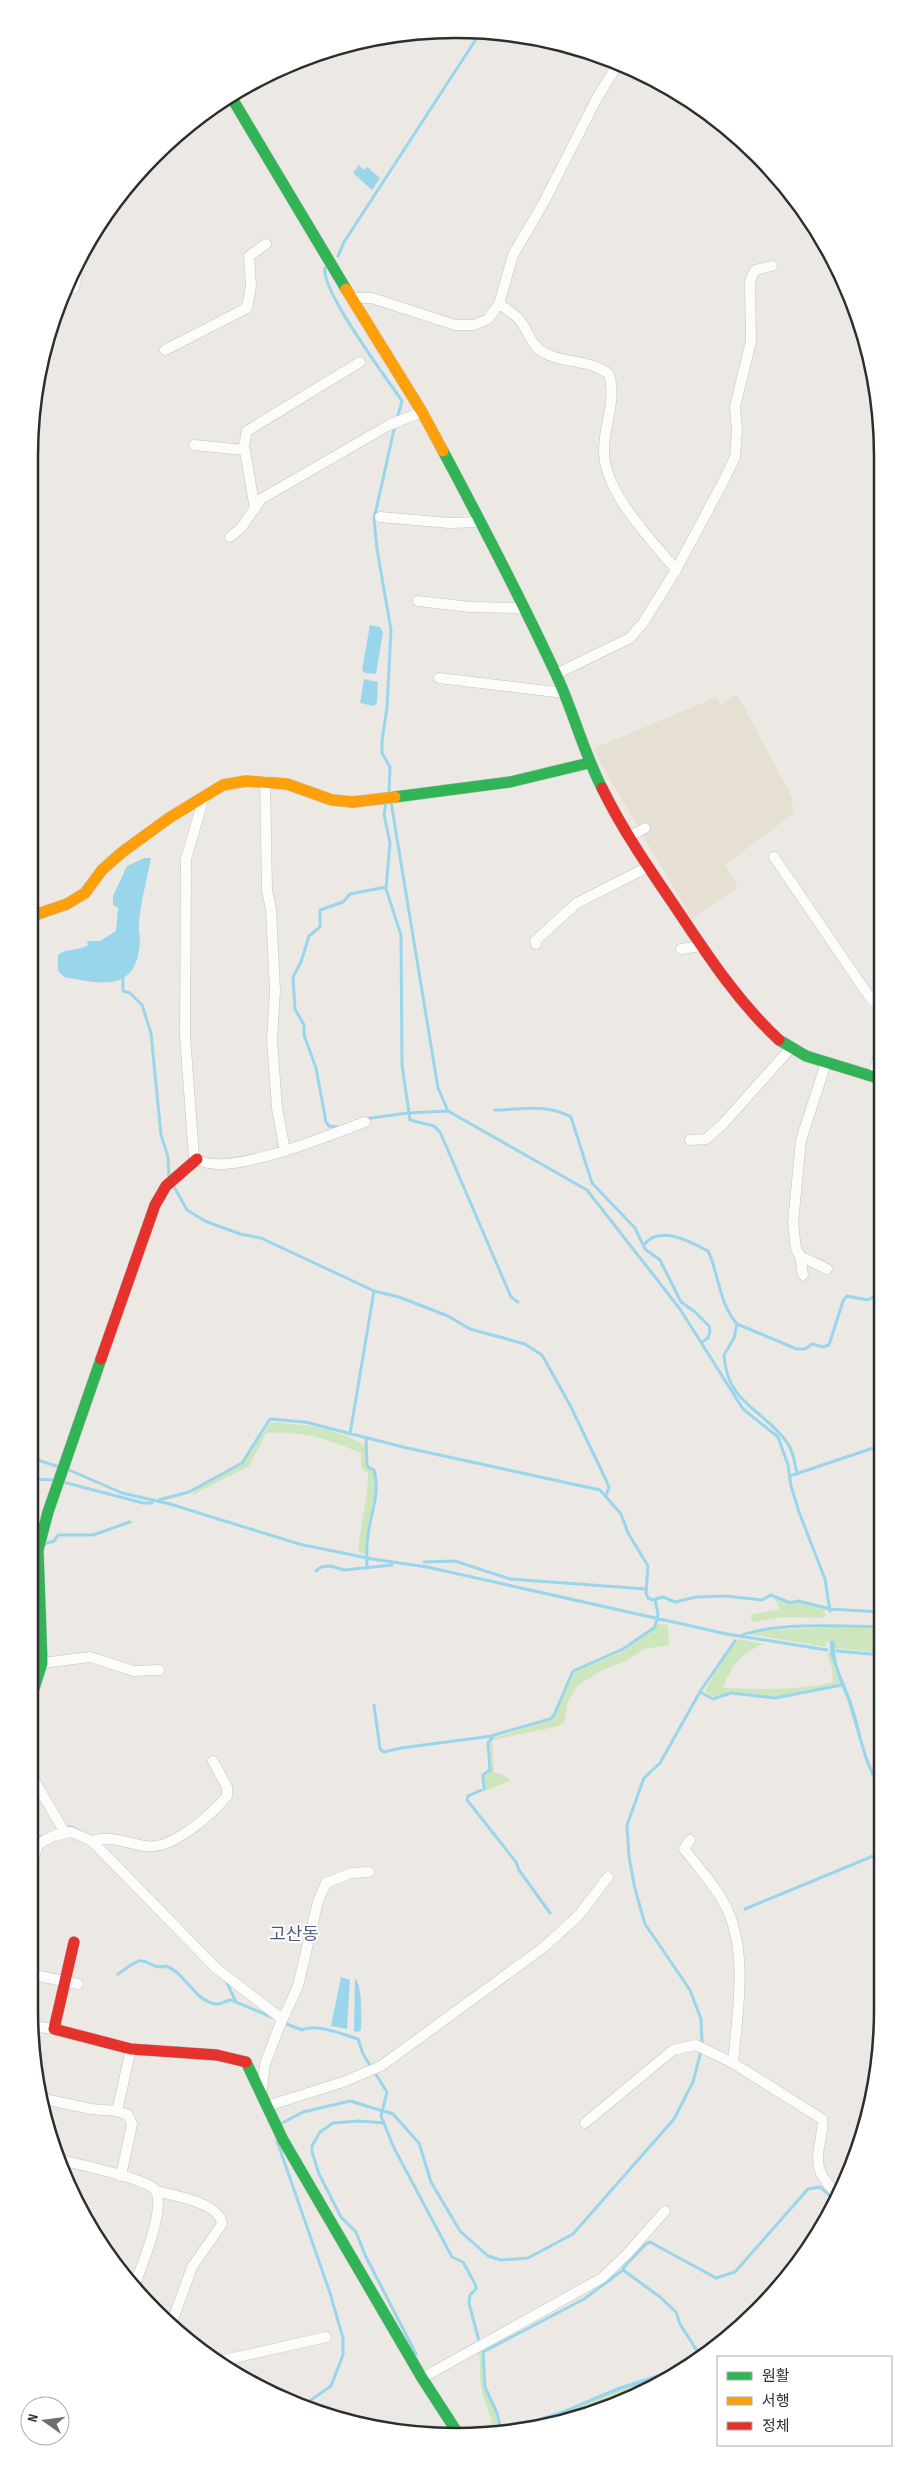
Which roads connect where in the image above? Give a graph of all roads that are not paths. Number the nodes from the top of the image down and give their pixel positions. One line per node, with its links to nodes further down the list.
1 (615, 69): 8 (street)
2 (234, 102): 7 (street)
3 (266, 244): 9 (street)
4 (772, 266): 18 (street)
5 (75, 284): 6 (street)
6 (74, 288)
7 (351, 298): 8 (street); 11 (street)
8 (499, 304): 18 (street)
9 (164, 350)
10 (360, 362): 13 (street)
11 (422, 412): 14 (street); 16 (street)
12 (194, 445): 13 (street)
13 (244, 450): 14 (street)
14 (254, 509): 17 (street)
15 (380, 517): 16 (street)
16 (481, 522): 20 (street)
17 (230, 537)
18 (676, 570): 21 (street)
19 (418, 601): 20 (street)
20 (523, 608): 21 (street)
21 (556, 674): 23 (street)
22 (439, 678): 23 (street)
23 (564, 693): 24 (street)
24 (589, 763): 25 (street); 28 (street)
25 (265, 781): 26 (street); 41 (street)
26 (204, 797): 31 (street); 42 (street)
27 (644, 828): 28 (street)
28 (628, 837): 30 (street)
29 (774, 857): 35 (street)
30 (648, 867): 32 (street); 33 (street)
31 (38, 914)
32 (536, 944)
33 (701, 946): 34 (street); 36 (street)
34 (680, 949)
35 (874, 1001)
36 (790, 1049): 37 (street); 40 (street)
37 (826, 1063): 38 (street); 43 (street)
38 (874, 1077)
39 (365, 1122): 41 (street)
40 (690, 1140)
41 (285, 1151): 42 (street)
42 (197, 1160): 46 (street)
43 (800, 1256): 44 (street); 45 (street)
44 (827, 1269)
45 (803, 1275)
46 (42, 1663): 47 (street); 48 (street)
47 (160, 1670)
48 (38, 1676)
49 (214, 1761): 53 (street)
50 (38, 1786): 51 (street)
51 (65, 1833): 53 (street); 54 (street)
52 (690, 1840): 65 (street)
53 (92, 1841): 61 (street)
54 (38, 1844)
55 (369, 1872): 61 (street)
56 (608, 1877): 68 (street)
57 (74, 1942): 59 (street)
58 (38, 1976): 59 (street)
59 (64, 1981): 60 (street); 63 (street)
60 (78, 1984)
61 (282, 2019): 66 (street)
62 (38, 2027): 63 (street)
63 (54, 2029): 64 (street)
64 (131, 2049): 66 (street); 69 (street)
65 (733, 2063): 70 (street); 73 (street)
66 (262, 2090): 68 (street)
67 (48, 2100): 69 (street)
68 (267, 2106): 80 (street)
69 (117, 2111): 72 (street)
70 (585, 2123)
71 (66, 2161): 72 (street)
72 (121, 2176): 74 (street)
73 (834, 2190)
74 (156, 2191): 76 (street); 77 (street)
75 (665, 2211): 80 (street)
76 (136, 2280)
77 (173, 2319)
78 (326, 2338): 79 (street)
79 (226, 2360)
80 (422, 2378): 81 (street)
81 (454, 2428)

